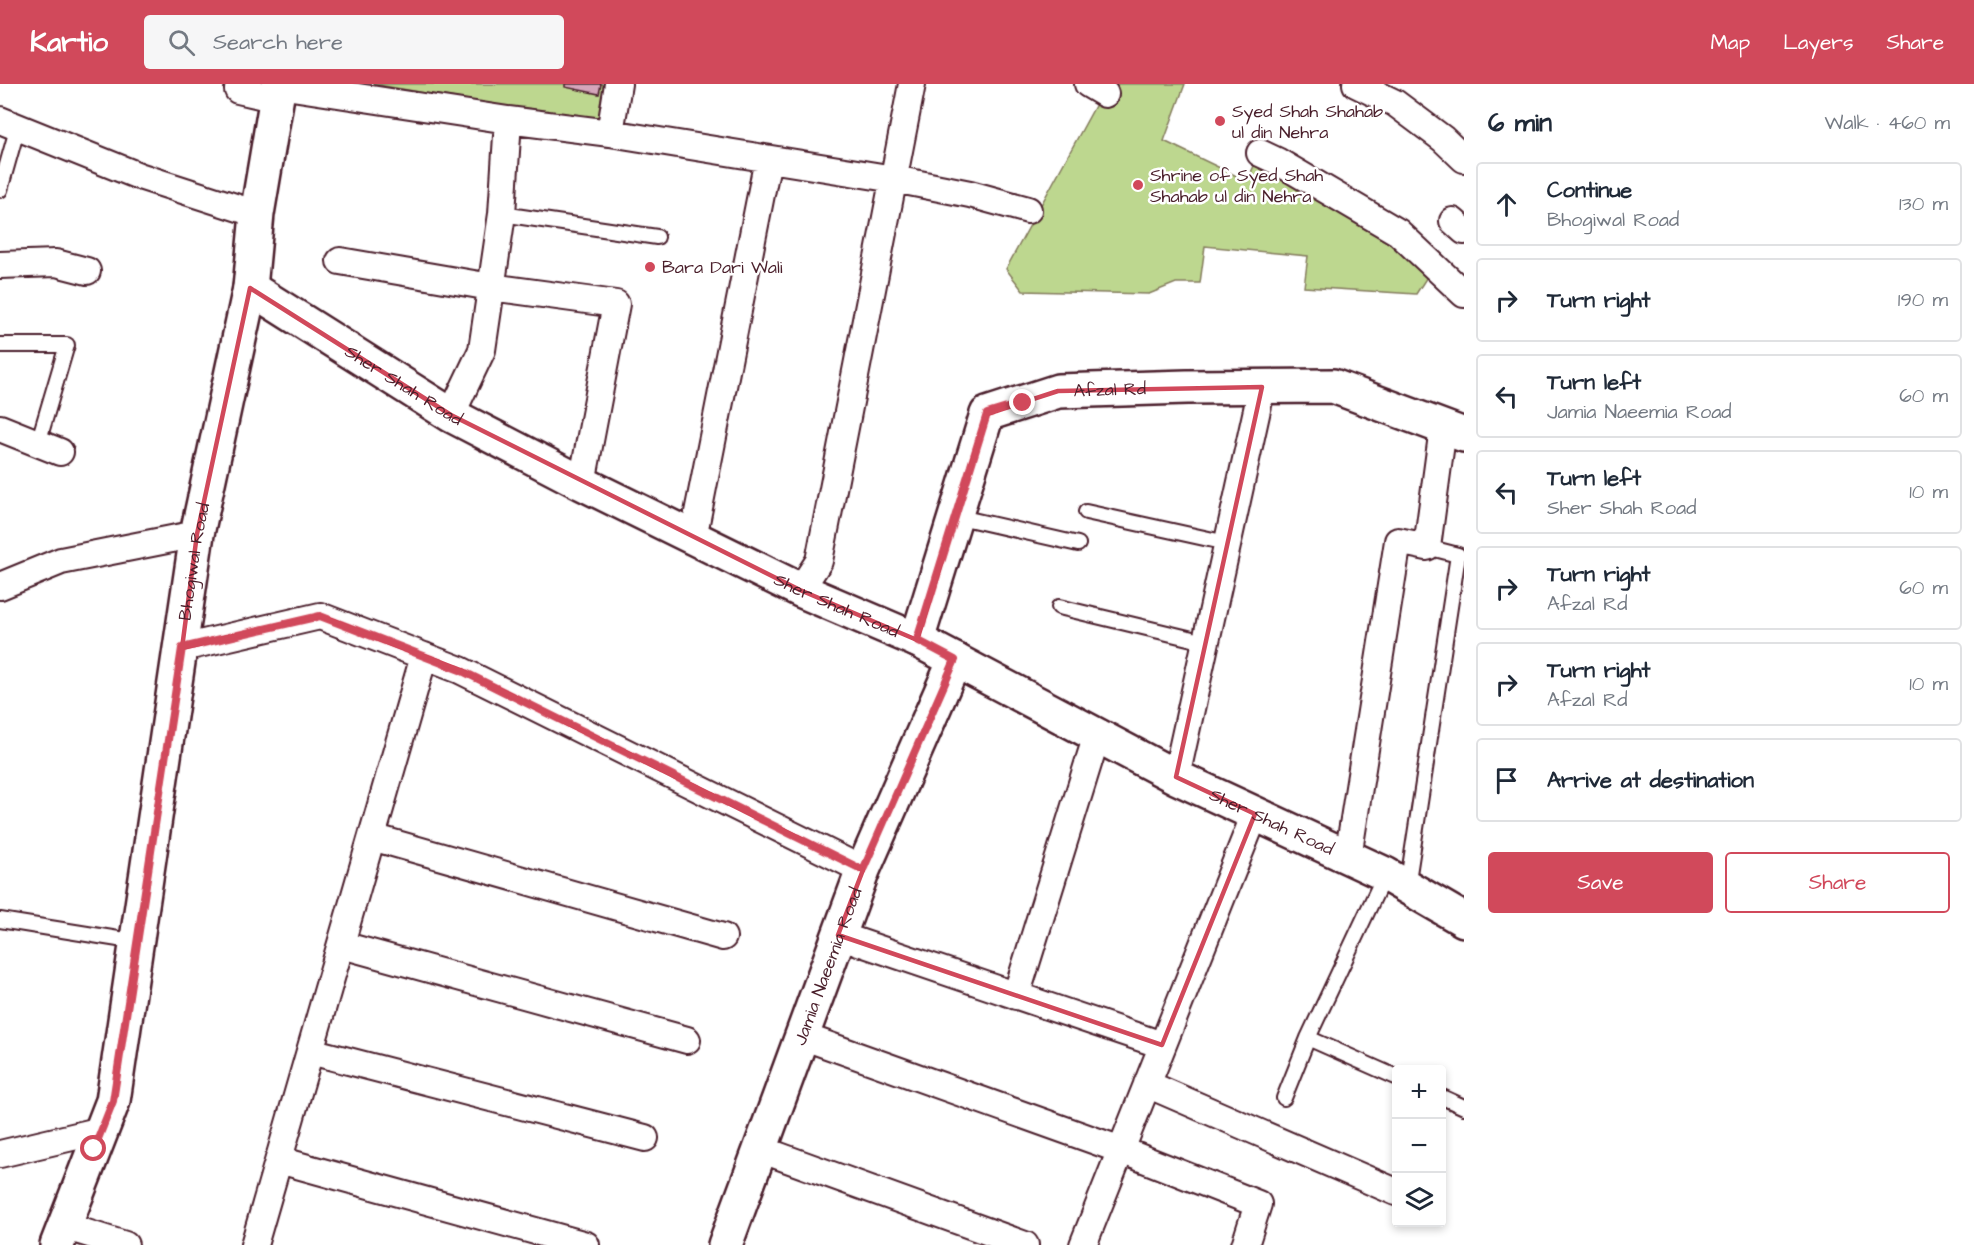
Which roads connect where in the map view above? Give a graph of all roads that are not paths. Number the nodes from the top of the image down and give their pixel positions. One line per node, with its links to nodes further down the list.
1 (618, 84): 8 (street)
2 (912, 84): 12 (street)
3 (1356, 84): 11 (street)
4 (279, 89): 5 (street); 6 (street); 15 (main road, Bhogiwal Road)
5 (238, 90)
6 (508, 120): 8 (street); 16 (street)
7 (9, 123): 13 (lane); 15 (street)
8 (610, 133): 10 (street)
9 (1260, 153): 23 (street)
10 (768, 159): 12 (street); 34 (street)
11 (1464, 159)
12 (894, 179): 14 (street); 39 (street)
13 (0, 190)
14 (1028, 210)
15 (257, 214): 22 (main road, Bhogiwal Road)
16 (502, 214): 17 (lane); 21 (street)
17 (657, 237)
18 (340, 261): 21 (street)
19 (0, 265): 20 (street)
20 (87, 271)
21 (491, 287): 26 (street); 30 (street)
22 (250, 288): 26 (main road, Sher Shah Road); 33 (main road, Bhogiwal Road)
23 (1464, 294)
24 (0, 345): 29 (lane)
25 (1262, 387): 28 (main road, Afzal Rd); 32 (main road, Afzal Rd); 35 (street)
26 (451, 415): 30 (main road, Sher Shah Road)
27 (0, 428): 29 (street)
28 (1453, 431): 37 (street)
29 (49, 448)
30 (582, 483): 34 (main road, Sher Shah Road)
31 (1086, 512): 35 (lane)
32 (955, 516): 36 (lane); 41 (main road, Afzal Rd)
33 (197, 534): 38 (street); 43 (main road, Bhogiwal Road)
34 (693, 538): 39 (main road, Sher Shah Road)
35 (1227, 543): 42 (street)
36 (1078, 544)
37 (1427, 547): 50 (street); 52 (lane)
38 (0, 586)
39 (800, 590): 41 (main road, Sher Shah Road)
40 (1059, 607): 42 (lane)
41 (917, 640): 45 (main road, Sher Shah Road)
42 (1205, 642): 47 (street)
43 (182, 648): 44 (street); 57 (main road, Bhogiwal Road)
44 (424, 656): 49 (street); 51 (street)
45 (955, 660): 46 (main road, Sher Shah Road); 51 (main road, Jamia Naeemia Road)
46 (1098, 735): 47 (main road, Sher Shah Road); 59 (street)
47 (1176, 777): 48 (main road, Sher Shah Road)
48 (1255, 814): 50 (main road, Sher Shah Road); 63 (street)
49 (372, 837): 56 (street); 58 (street)
50 (1348, 857): 52 (main road, Sher Shah Road)
51 (863, 870): 55 (main road, Jamia Naeemia Road)
52 (1396, 881): 54 (main road, Sher Shah Road); 61 (lane)
53 (0, 920): 57 (lane)
54 (1464, 921)
55 (838, 935): 59 (street); 60 (main road, Jamia Naeemia Road)
56 (723, 937)
57 (137, 942): 70 (main road, Bhogiwal Road)
58 (342, 945): 62 (street); 64 (street)
59 (1016, 996): 63 (street)
60 (802, 1036): 72 (main road, Jamia Naeemia Road); 73 (street)
61 (1308, 1038): 65 (lane); 67 (lane)
62 (687, 1040)
63 (1162, 1045): 66 (street)
64 (310, 1051): 71 (street); 75 (street)
65 (1392, 1075)
66 (1147, 1084): 73 (street); 76 (street)
67 (1284, 1098)
68 (1446, 1099): 69 (lane)
69 (1464, 1107)
70 (102, 1130): 74 (street); 77 (main road, Bhogiwal Road)
71 (645, 1138)
72 (760, 1149): 81 (main road, Jamia Naeemia Road); 82 (street)
73 (1121, 1149): 83 (street); 84 (street)
74 (0, 1154)
75 (279, 1160): 79 (street); 80 (street)
76 (1392, 1190)
77 (61, 1236): 78 (street)
78 (125, 1245)
79 (254, 1245)
80 (586, 1245)
81 (725, 1245)
82 (1025, 1245)
83 (1083, 1245)
84 (1245, 1245)

